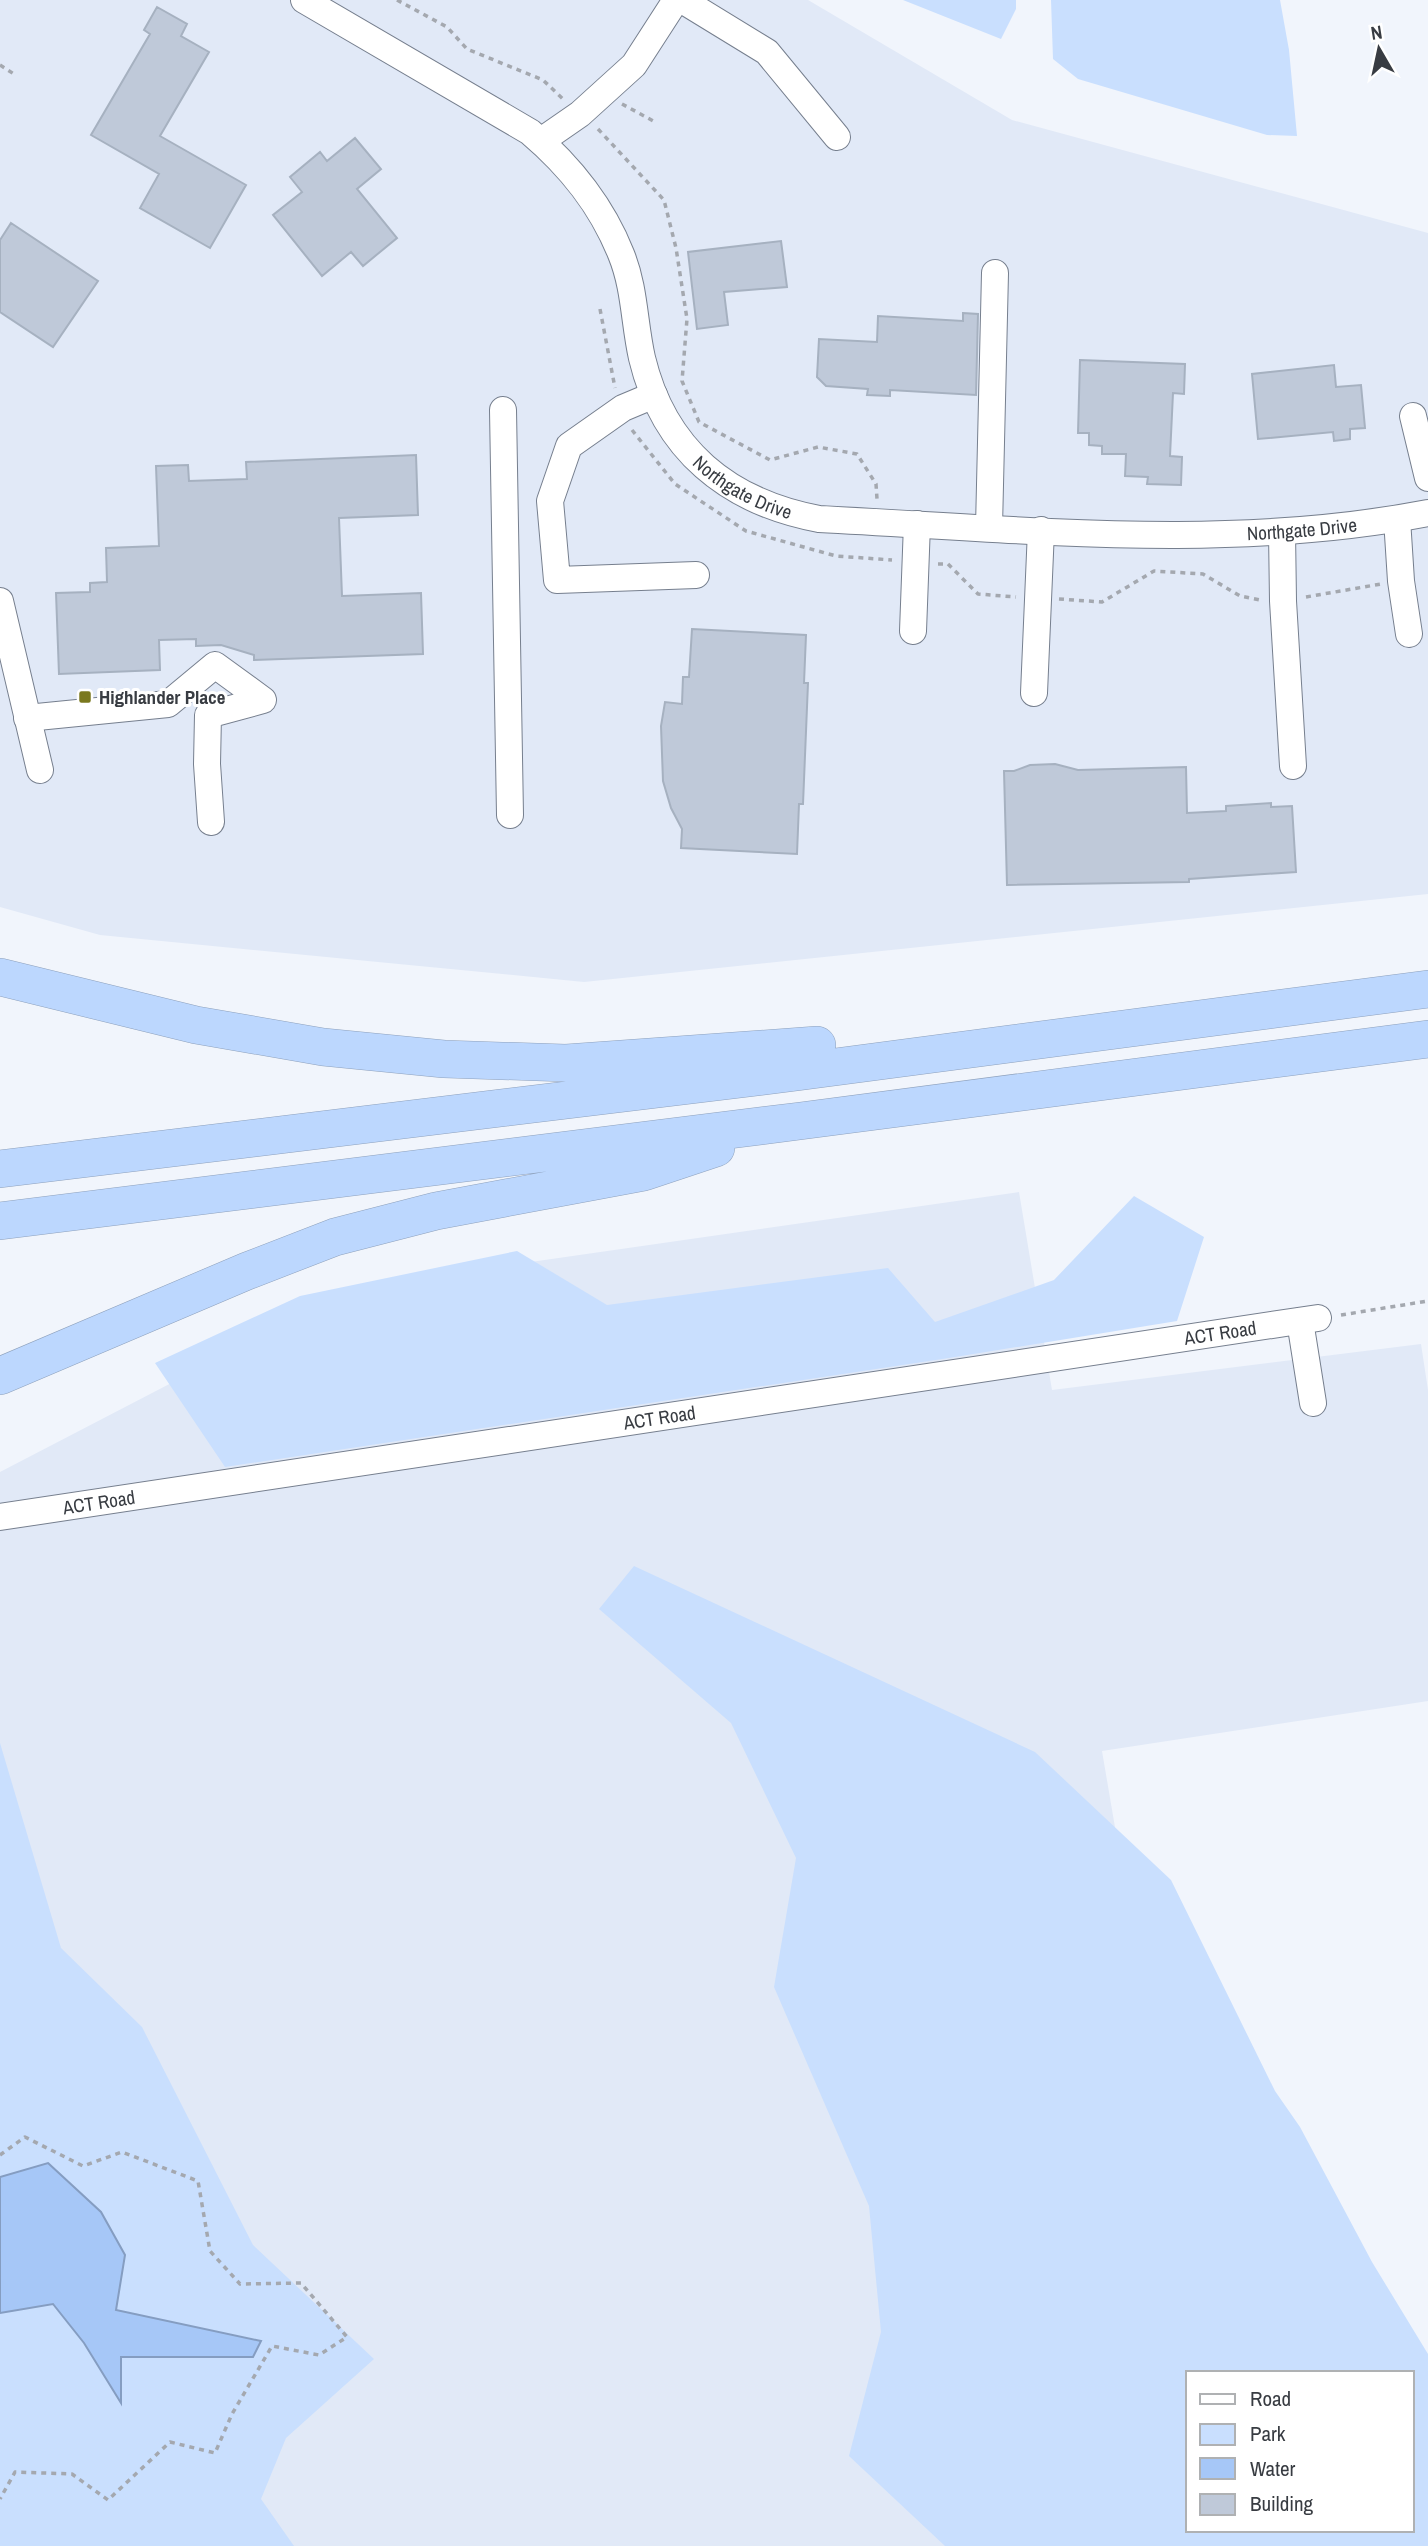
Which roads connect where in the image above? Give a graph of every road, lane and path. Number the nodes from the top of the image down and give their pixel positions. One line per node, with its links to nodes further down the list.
1 (304, 0): 9 (street, Northgate Drive)
2 (397, 0): 7 (path)
3 (676, 0): 7 (street)
4 (682, 0): 8 (street)
5 (0, 65): 6 (path)
6 (14, 74)
7 (580, 114): 9 (street); 17 (path)
8 (837, 137)
9 (541, 141): 11 (street, Northgate Drive)
10 (995, 273): 19 (street)
11 (654, 395): 17 (street, Northgate Drive); 23 (street)
12 (503, 410): 36 (street)
13 (1413, 416): 14 (street)
14 (1428, 478)
15 (1428, 513): 16 (street, Northgate Drive)
16 (1396, 519): 21 (street, Northgate Drive); 24 (street)
17 (877, 522): 18 (street, Northgate Drive)
18 (917, 524): 19 (street, Northgate Drive); 22 (street)
19 (989, 527): 20 (street, Northgate Drive)
20 (1041, 530): 21 (street, Northgate Drive); 25 (street)
21 (1282, 532): 27 (street)
22 (916, 562): 25 (path); 28 (street)
23 (696, 575)
24 (1401, 581): 27 (path); 29 (street)
25 (1039, 598): 27 (path); 30 (street)
26 (0, 601): 33 (street)
27 (1283, 601): 34 (street)
28 (913, 631)
29 (1409, 634)
30 (1034, 693)
31 (168, 704): 32 (street); 32 (street); 33 (street)
32 (208, 715): 37 (street)
33 (27, 718): 35 (street)
34 (1293, 766)
35 (40, 770)
36 (510, 815)
37 (211, 822)
38 (0, 977): 41 (highway)
39 (1428, 989): 41 (highway)
40 (1428, 1039): 42 (highway)
41 (890, 1060): 43 (highway)
42 (800, 1121): 44 (highway); 47 (highway)
43 (0, 1168)
44 (0, 1221)
45 (1428, 1301): 46 (path)
46 (1309, 1319): 48 (street); 49 (street, ACT Road)
47 (0, 1376)
48 (1312, 1403)
49 (0, 1517)
50 (0, 2155): 51 (path)
51 (0, 2499)

